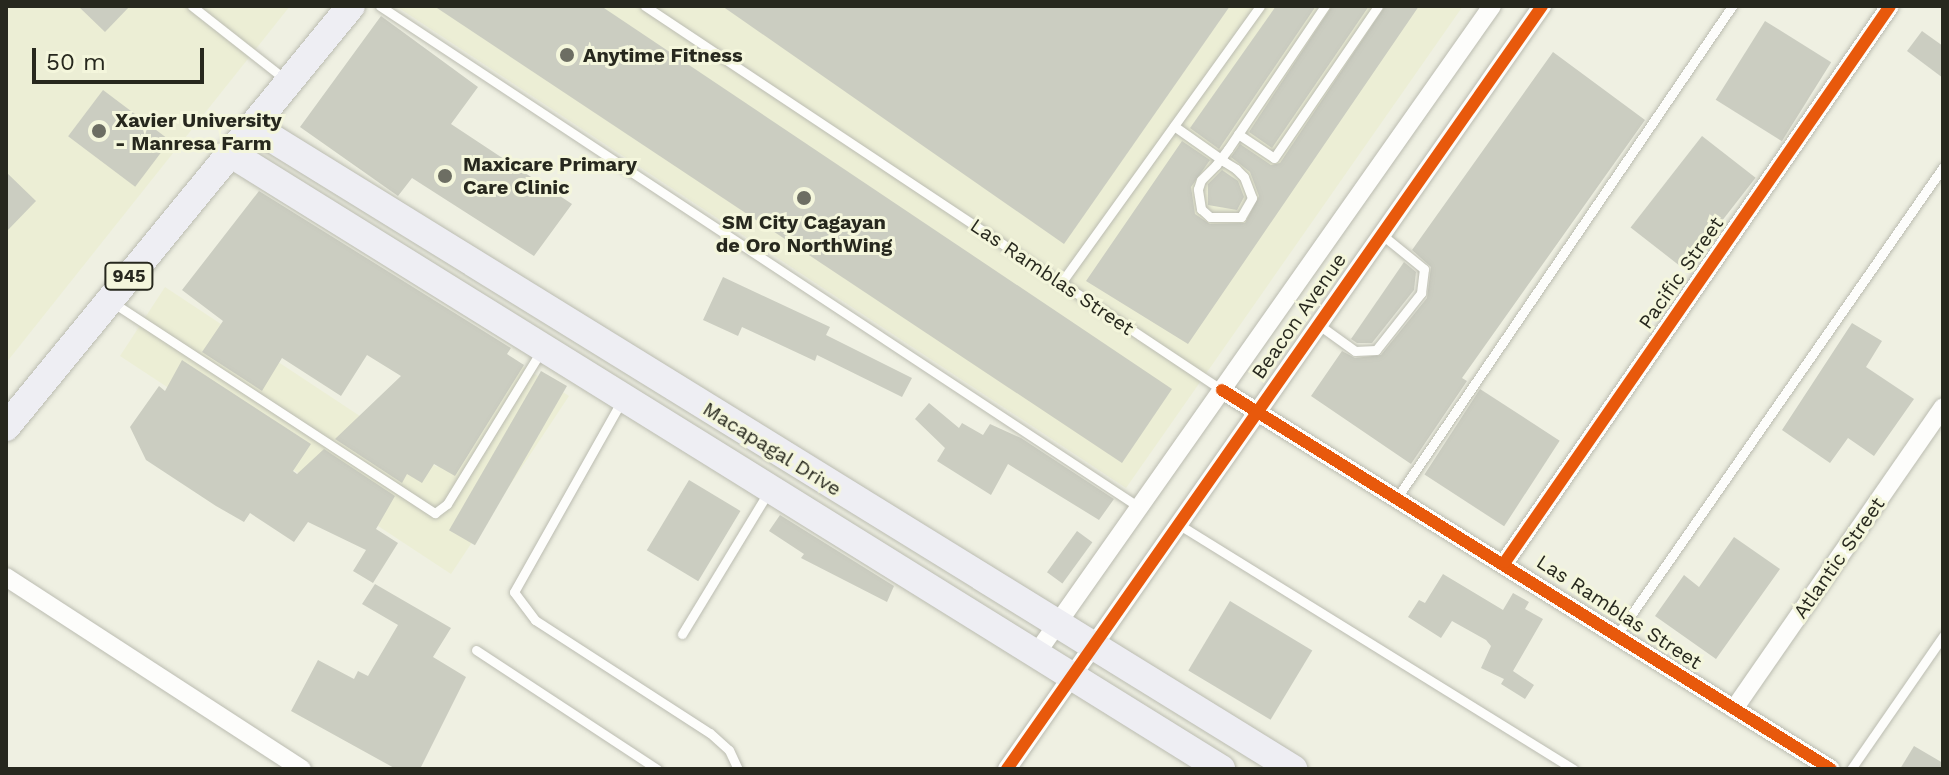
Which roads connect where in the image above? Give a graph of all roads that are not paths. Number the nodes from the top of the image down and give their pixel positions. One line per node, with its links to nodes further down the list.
1 (192, 6): 12 (lane)
2 (351, 6): 12 (main road, 945)
3 (380, 6): 30 (lane)
4 (645, 6): 19 (lane, Las Ramblas Street)
5 (1260, 6): 14 (lane)
6 (1325, 6): 15 (lane)
7 (1378, 6): 15 (lane)
8 (1492, 6): 23 (street, Beacon Avenue)
9 (1542, 6): 18 (street, Beacon Avenue)
10 (1732, 6): 29 (lane)
11 (1890, 6): 32 (street, Pacific Street)
12 (288, 82): 13 (main road, 945)
13 (252, 126): 16 (main road, 945); 34 (main road, Macapagal Drive)
14 (1174, 126): 15 (lane); 19 (lane)
15 (1238, 134)
16 (230, 153): 20 (main road, 945); 22 (main road, Macapagal Drive)
17 (1943, 167): 36 (lane)
18 (1381, 234): 21 (street, Beacon Avenue); 21 (lane)
19 (1061, 283): 23 (lane, Las Ramblas Street)
20 (109, 300): 22 (lane); 27 (main road, 945)
21 (1319, 325): 26 (street, Beacon Avenue)
22 (543, 347): 24 (main road, Macapagal Drive)
23 (1222, 390): 26 (street, Las Ramblas Street); 30 (street, Beacon Avenue)
24 (624, 397): 28 (main road, Macapagal Drive); 45 (lane)
25 (1943, 407): 42 (street, Atlantic Street)
26 (1256, 411): 29 (street, Las Ramblas Street); 31 (street, Beacon Avenue)
27 (6, 427)
28 (771, 488): 35 (lane); 40 (main road, Macapagal Drive)
29 (1396, 499): 32 (street, Las Ramblas Street)
30 (1139, 507): 34 (street, Beacon Avenue)
31 (1176, 523): 38 (street, Beacon Avenue); 49 (lane)
32 (1505, 562): 36 (street, Las Ramblas Street)
33 (6, 577): 43 (street)
34 (1056, 625): 38 (main road, Macapagal Drive); 40 (street, Beacon Avenue)
35 (682, 634)
36 (1617, 635): 42 (street, Las Ramblas Street)
37 (1943, 636): 51 (lane)
38 (1090, 646): 41 (street, Beacon Avenue); 48 (main road, Macapagal Drive)
39 (476, 650): 44 (lane)
40 (1036, 654): 41 (main road, Macapagal Drive)
41 (1070, 675): 46 (street, Beacon Avenue); 47 (main road, Macapagal Drive)
42 (1734, 709): 50 (street, Las Ramblas Street)
43 (302, 769)
44 (657, 769)
45 (738, 769)
46 (1007, 769)
47 (1221, 769)
48 (1293, 769)
49 (1573, 769)
50 (1831, 769)
51 (1851, 769)

